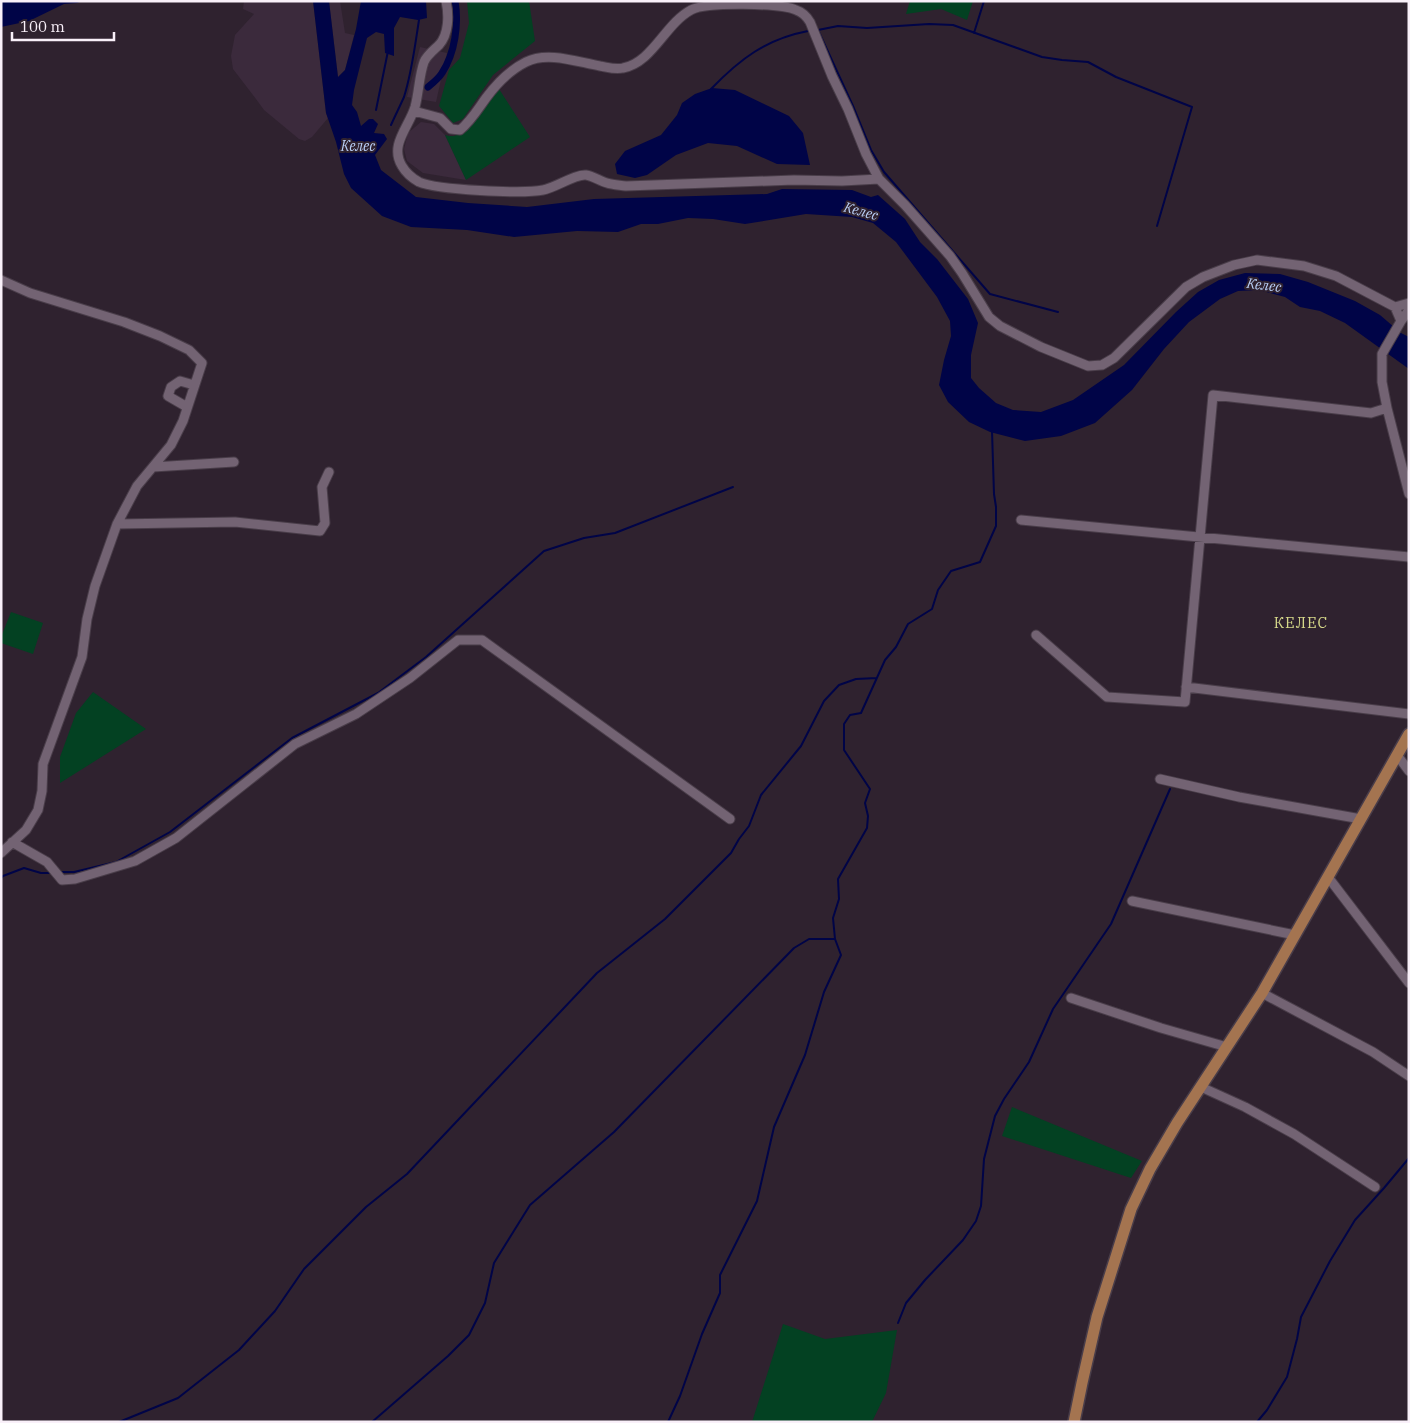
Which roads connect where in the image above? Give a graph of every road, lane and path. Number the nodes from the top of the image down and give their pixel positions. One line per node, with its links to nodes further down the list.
1 (446, 1): 2 (street)
2 (414, 111): 3 (street); 3 (street)
3 (879, 179): 6 (street)
4 (1, 280): 9 (street)
5 (1409, 303): 6 (street)
6 (1395, 307): 8 (street)
7 (1409, 310): 8 (street)
8 (1401, 321): 11 (street)
9 (194, 385): 10 (street); 10 (street)
10 (187, 407): 13 (street)
11 (1387, 408): 15 (street); 18 (street)
12 (234, 462): 13 (street)
13 (153, 467): 17 (street)
14 (329, 472): 17 (street)
15 (1409, 492)
16 (1021, 520): 18 (street)
17 (118, 524): 29 (street)
18 (1200, 537): 19 (street); 21 (street)
19 (1409, 557)
20 (1036, 635): 21 (street)
21 (1186, 687): 22 (street)
22 (1409, 714)
23 (1409, 734): 24 (main road)
24 (1397, 756): 25 (street); 28 (main road)
25 (1409, 771)
26 (1160, 779): 28 (street)
27 (730, 819): 29 (street)
28 (1361, 819): 31 (main road)
29 (12, 842): 30 (street)
30 (1, 853)
31 (1328, 877): 33 (main road); 34 (street)
32 (1132, 901): 33 (street)
33 (1295, 935): 35 (main road)
34 (1409, 983)
35 (1262, 993): 37 (main road); 38 (street)
36 (1071, 998): 37 (street)
37 (1227, 1047): 39 (main road)
38 (1409, 1076)
39 (1201, 1087): 40 (street); 41 (main road)
40 (1375, 1187)
41 (1074, 1422)

